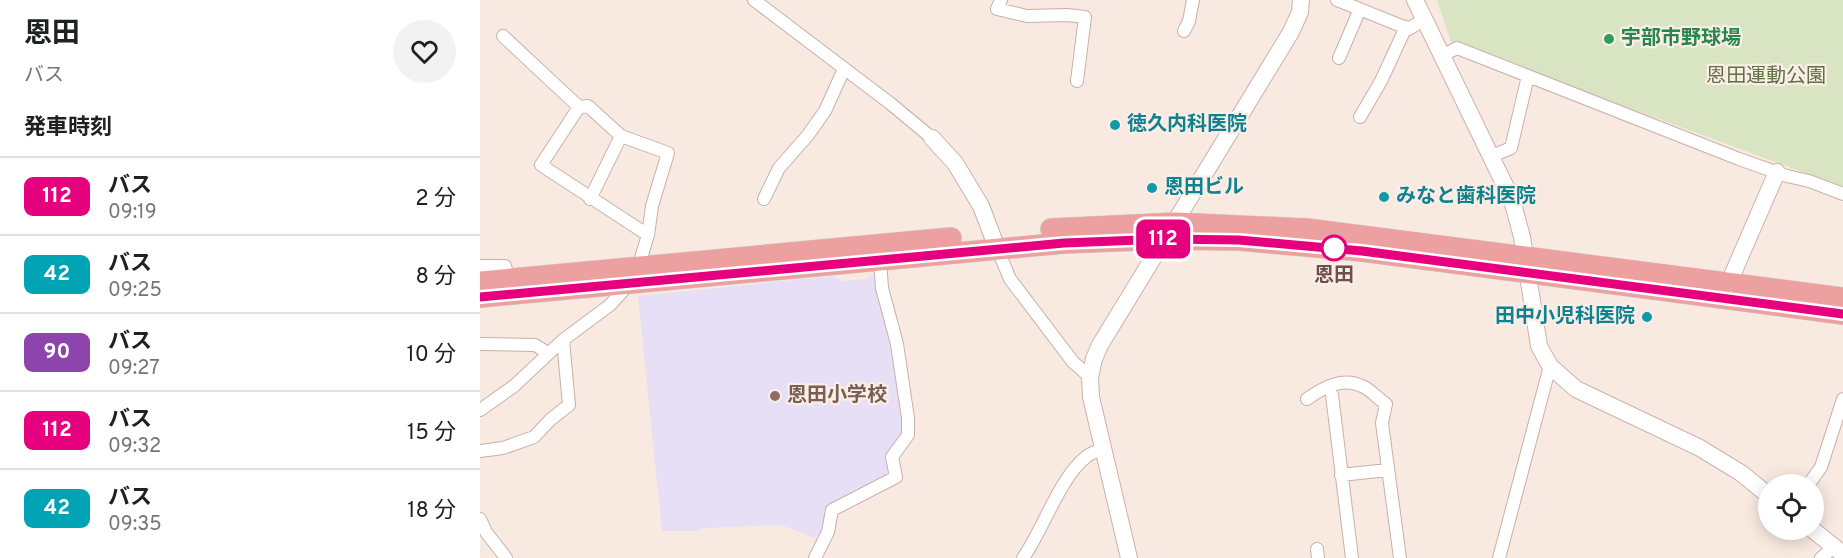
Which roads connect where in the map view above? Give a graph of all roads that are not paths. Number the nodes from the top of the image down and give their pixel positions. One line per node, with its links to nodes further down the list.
1 (754, 0): 14 (street)
2 (1001, 0): 16 (street)
3 (1193, 0): 10 (street)
4 (1301, 0): 26 (street)
5 (1337, 0): 7 (street)
6 (1415, 0): 8 (street)
7 (1360, 9): 9 (street); 13 (street)
8 (1424, 19): 9 (street); 12 (street)
9 (1406, 27): 18 (street)
10 (1184, 31)
11 (503, 36): 17 (street)
12 (1443, 55): 15 (street); 21 (street)
13 (1340, 58)
14 (844, 69): 20 (street); 25 (street)
15 (1528, 76): 21 (street); 22 (street)
16 (1077, 81)
17 (579, 106): 19 (street); 24 (street)
18 (1360, 117)
19 (621, 136): 24 (street); 27 (street)
20 (932, 138): 28 (street)
21 (1492, 156): 30 (street)
22 (1777, 172): 23 (street); 35 (street)
23 (1843, 194)
24 (590, 199): 27 (street)
25 (764, 199)
26 (1170, 231): 28 (highway); 30 (highway); 43 (street)
27 (648, 235): 32 (street)
28 (994, 241): 29 (highway); 32 (highway); 43 (street)
29 (880, 260): 32 (highway); 59 (street)
30 (1526, 264): 35 (highway); 42 (street)
31 (480, 266): 33 (street)
32 (634, 276): 33 (highway); 36 (highway); 39 (street)
33 (509, 280): 34 (highway)
34 (480, 282)
35 (1725, 290): 37 (highway); 38 (highway)
36 (480, 297)
37 (1843, 298)
38 (1843, 314)
39 (563, 340): 41 (street); 49 (street)
40 (480, 344): 41 (street)
41 (548, 353): 47 (street)
42 (1550, 366): 53 (street); 64 (street)
43 (1090, 377): 48 (street)
44 (1332, 395): 52 (street)
45 (1307, 399): 50 (street)
46 (1843, 399): 51 (street)
47 (480, 410)
48 (1103, 449): 60 (street); 61 (street)
49 (480, 451)
50 (1388, 470): 52 (street); 63 (street)
51 (1816, 474)
52 (1341, 475): 62 (street)
53 (1758, 487)
54 (480, 519): 55 (street)
55 (483, 534): 58 (street)
56 (1824, 538): 57 (street)
57 (1839, 550): 65 (street)
58 (506, 558)
59 (815, 558)
60 (1023, 558)
61 (1129, 558)
62 (1352, 558)
63 (1400, 558)
64 (1499, 558)
65 (1821, 558)

